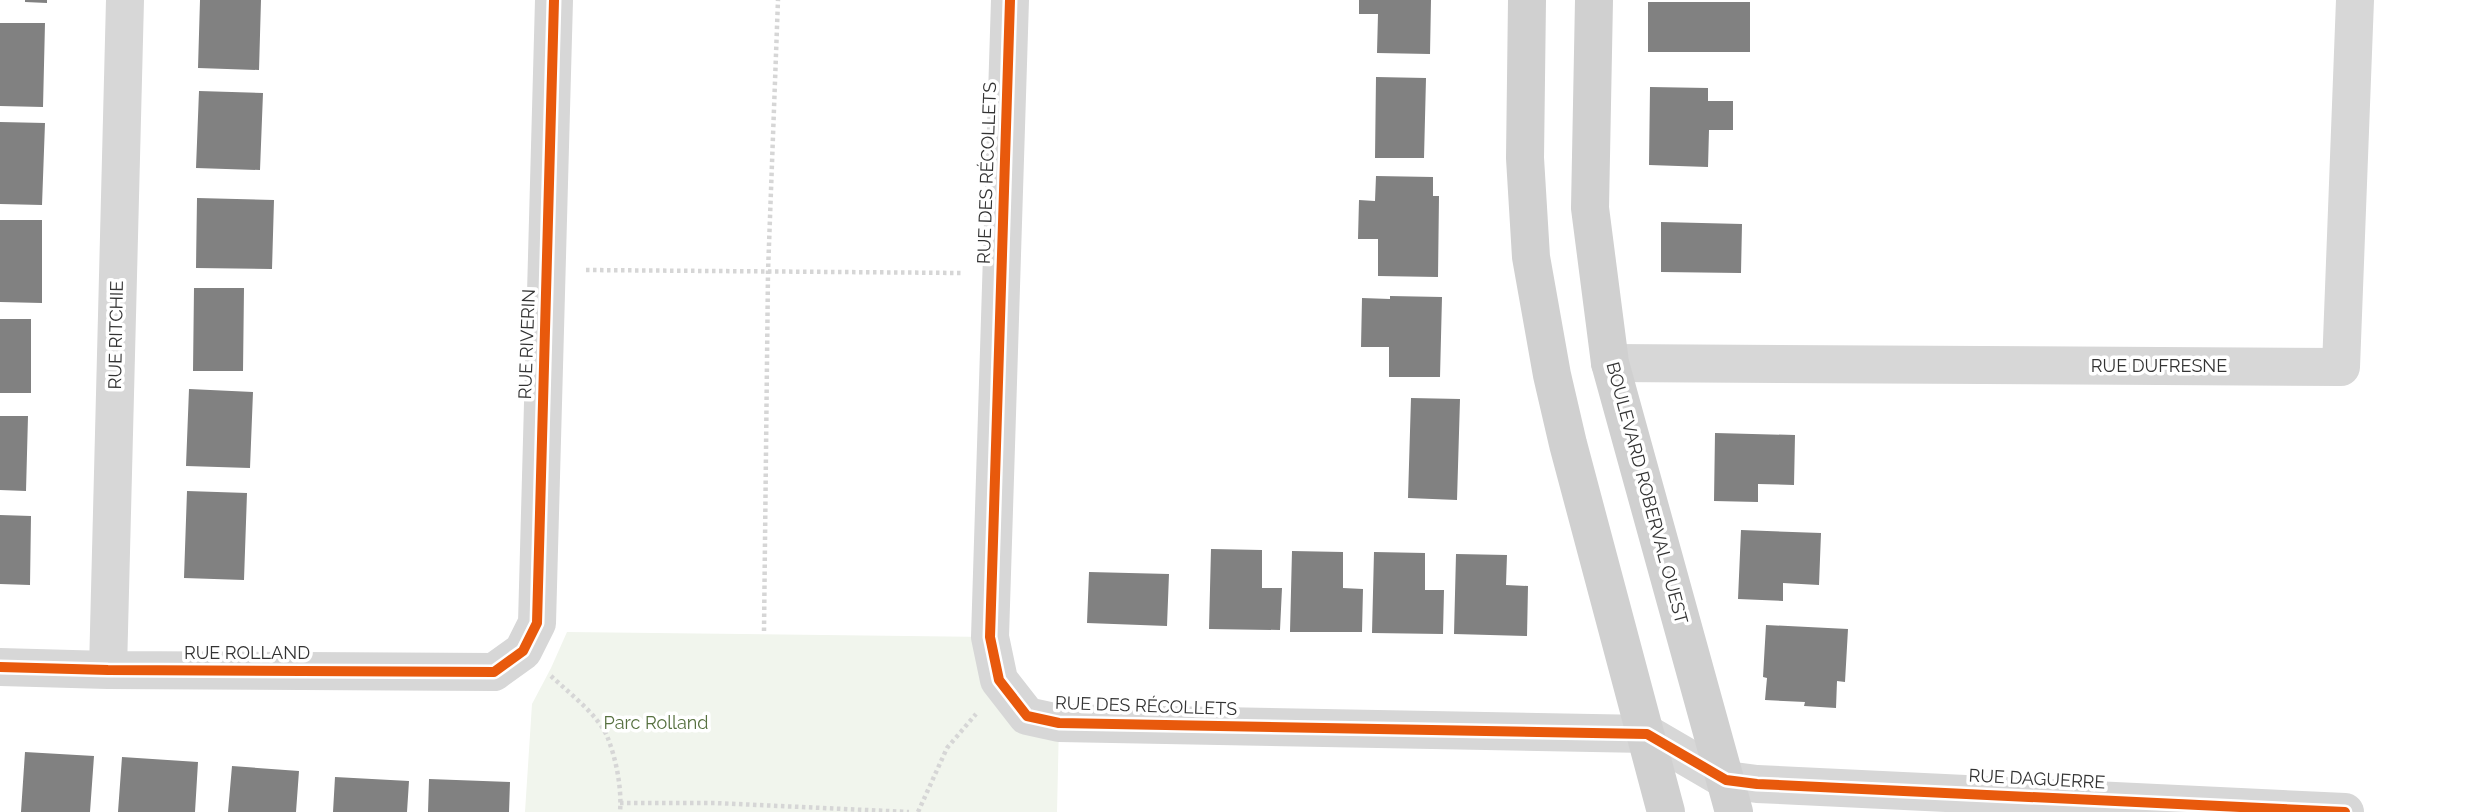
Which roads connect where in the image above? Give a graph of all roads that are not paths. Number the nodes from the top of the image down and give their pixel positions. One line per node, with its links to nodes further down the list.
1 (125, 0): 9 (street, RUE RITCHIE)
2 (554, 0): 10 (street, RUE RIVERIN)
3 (1010, 0): 11 (street, RUE DES RÉCOLLETS)
4 (1527, 0): 11 (street)
5 (1594, 0): 7 (street, BOULEVARD ROBERVAL OUEST)
6 (2356, 0): 7 (street, RUE DUFRESNE)
7 (1610, 363): 12 (street, BOULEVARD ROBERVAL OUEST)
8 (0, 667): 9 (street, RUE ROLLAND)
9 (108, 670): 10 (street, RUE ROLLAND)
10 (494, 672)
11 (1647, 734): 12 (street, RUE DES RÉCOLLETS); 13 (street)
12 (1730, 796): 14 (street, RUE DAGUERRE)
13 (1666, 812)
14 (2345, 812)

